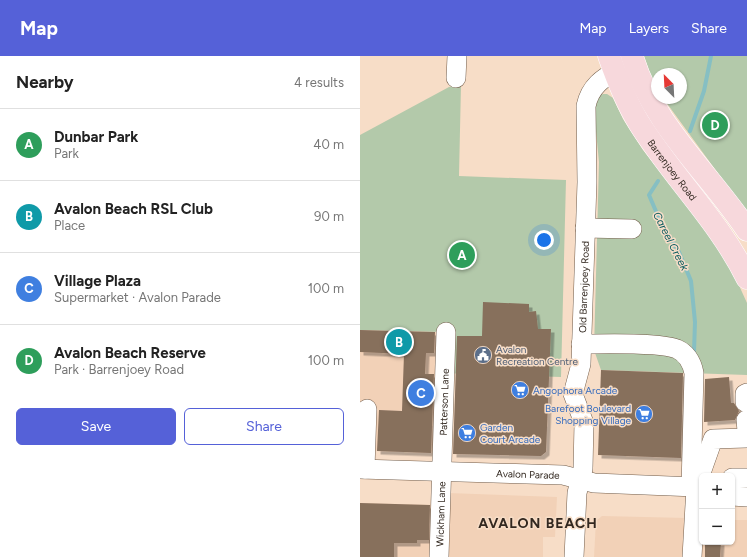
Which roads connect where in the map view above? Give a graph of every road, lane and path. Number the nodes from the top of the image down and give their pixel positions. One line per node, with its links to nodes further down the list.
1 (457, 56): 4 (street)
2 (633, 58): 3 (street, Old Barrenjoey Road); 7 (main road)
3 (612, 64): 5 (street, Old Barrenjoey Road); 8 (main road, Barrenjoey Road)
4 (456, 78)
5 (586, 228): 6 (street); 10 (street, Old Barrenjoey Road)
6 (632, 230)
7 (747, 230)
8 (747, 278)
9 (446, 332): 14 (street, Patterson Lane)
10 (581, 347): 17 (street, Old Barrenjoey Road); 18 (street)
11 (367, 409): 13 (street)
12 (747, 417): 18 (street)
13 (363, 469): 14 (street, Avalon Parade)
14 (442, 472): 17 (street, Avalon Parade); 21 (street, Wickham Lane)
15 (735, 478): 16 (street)
16 (747, 478)
17 (580, 479): 18 (street, Avalon Parade); 22 (street, Old Barrenjoey Road)
18 (698, 487): 23 (street)
19 (735, 496): 20 (street)
20 (747, 497)
21 (439, 557)
22 (574, 557)
23 (692, 557)

